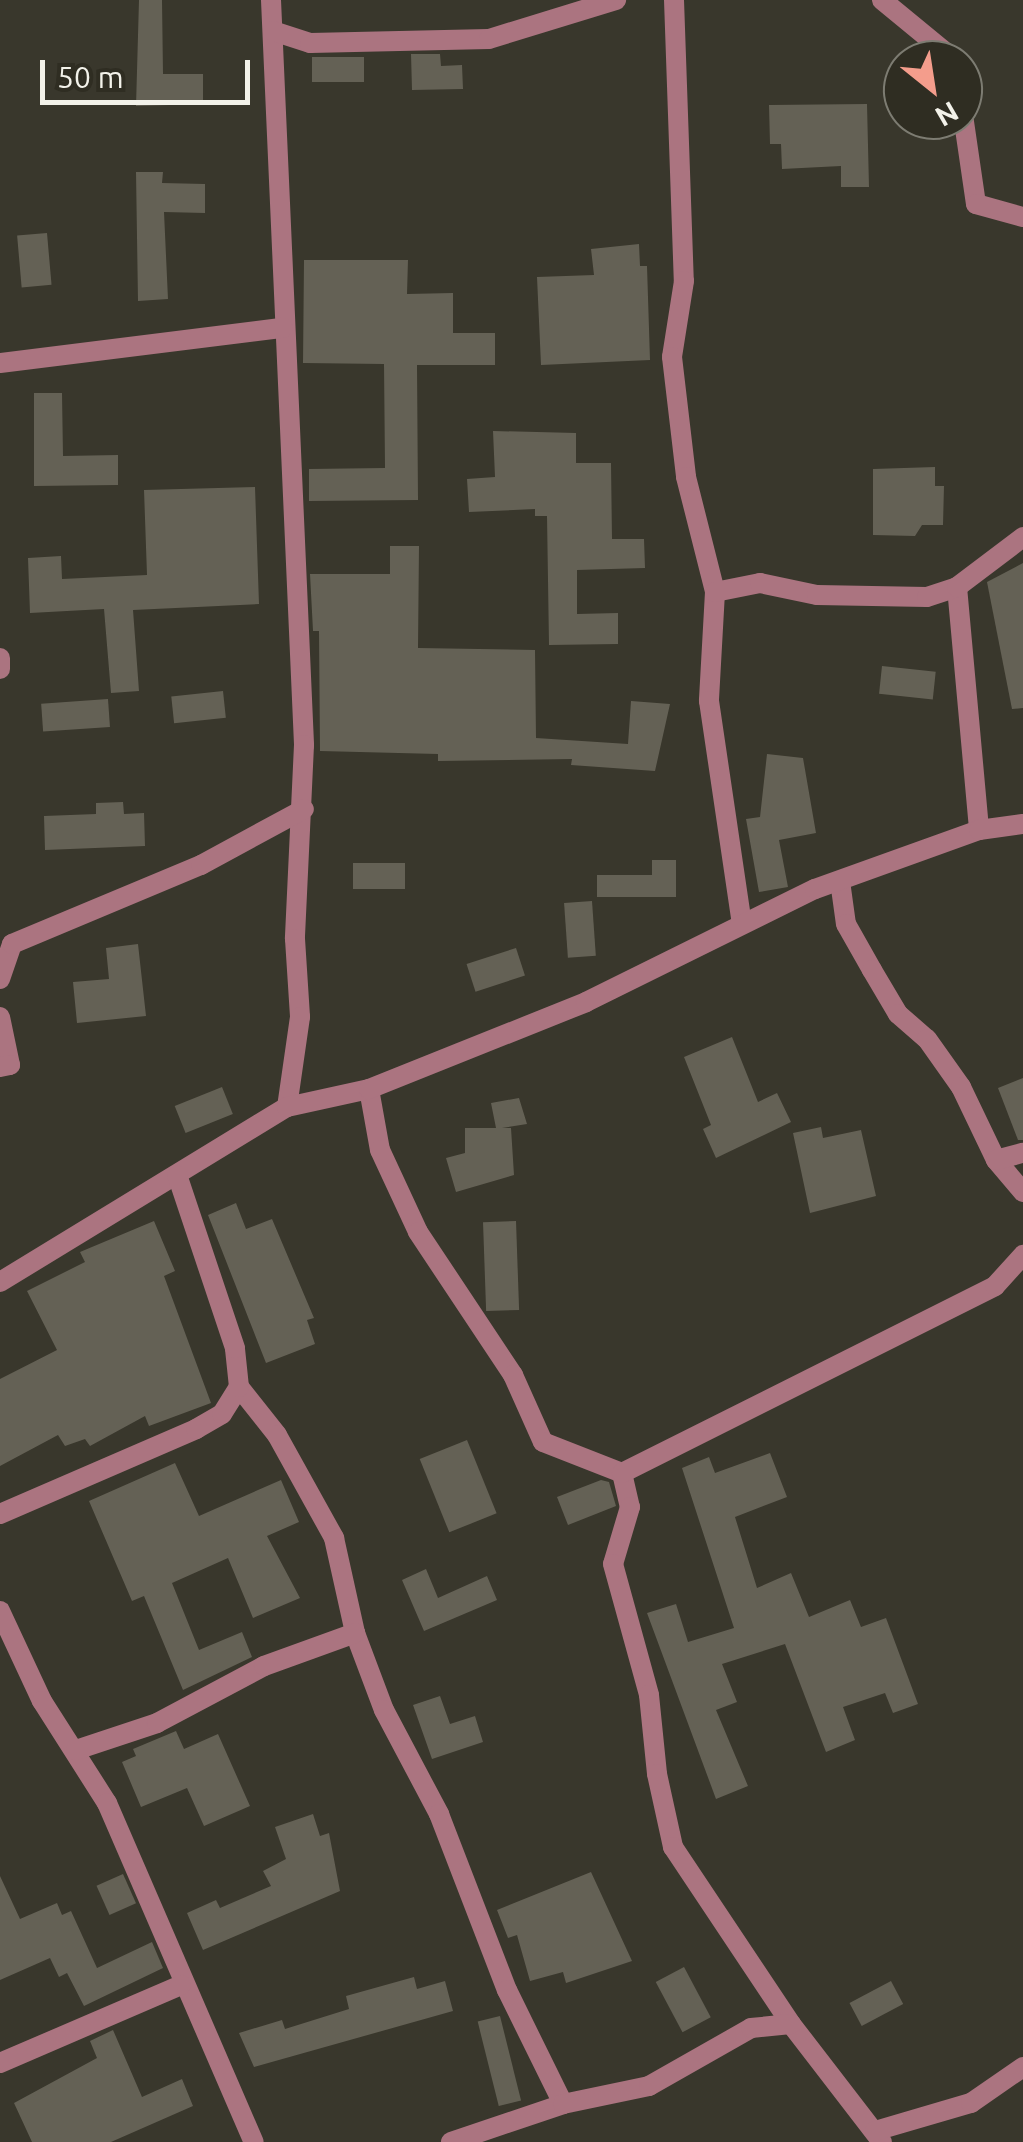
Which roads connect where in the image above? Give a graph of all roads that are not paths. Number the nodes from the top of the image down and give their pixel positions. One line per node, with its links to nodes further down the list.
1 (271, 0): 5 (street)
2 (616, 0): 5 (street)
3 (674, 0): 13 (street)
4 (882, 0): 6 (street)
5 (273, 30): 9 (street)
6 (931, 40)
7 (967, 140): 8 (street)
8 (1023, 217)
9 (283, 328): 10 (street); 16 (street)
10 (0, 363)
11 (1023, 538): 12 (street)
12 (957, 587): 13 (street); 18 (street)
13 (715, 592): 20 (street)
14 (0, 658): 15 (street)
15 (0, 669)
16 (304, 809): 21 (street); 25 (street)
17 (1023, 824): 18 (street)
18 (979, 830): 19 (street)
19 (840, 880): 20 (street); 27 (street)
20 (742, 924): 24 (street)
21 (0, 979)
22 (0, 1017): 23 (street)
23 (0, 1067)
24 (369, 1089): 25 (street); 33 (street)
25 (287, 1107): 28 (street)
26 (1023, 1153): 27 (street)
27 (996, 1160): 29 (street)
28 (177, 1175): 31 (street); 32 (street)
29 (1023, 1192)
30 (1023, 1255): 33 (street)
31 (0, 1282)
32 (238, 1387): 34 (street); 36 (street)
33 (622, 1473): 39 (street)
34 (0, 1514)
35 (0, 1612): 37 (street)
36 (355, 1633): 37 (street); 42 (street)
37 (76, 1750): 38 (street)
38 (182, 1985): 40 (street); 44 (street)
39 (791, 2024): 42 (street); 43 (street)
40 (0, 2064)
41 (1023, 2067): 43 (street)
42 (563, 2104): 45 (street)
43 (878, 2137)
44 (254, 2142)
45 (452, 2142)

